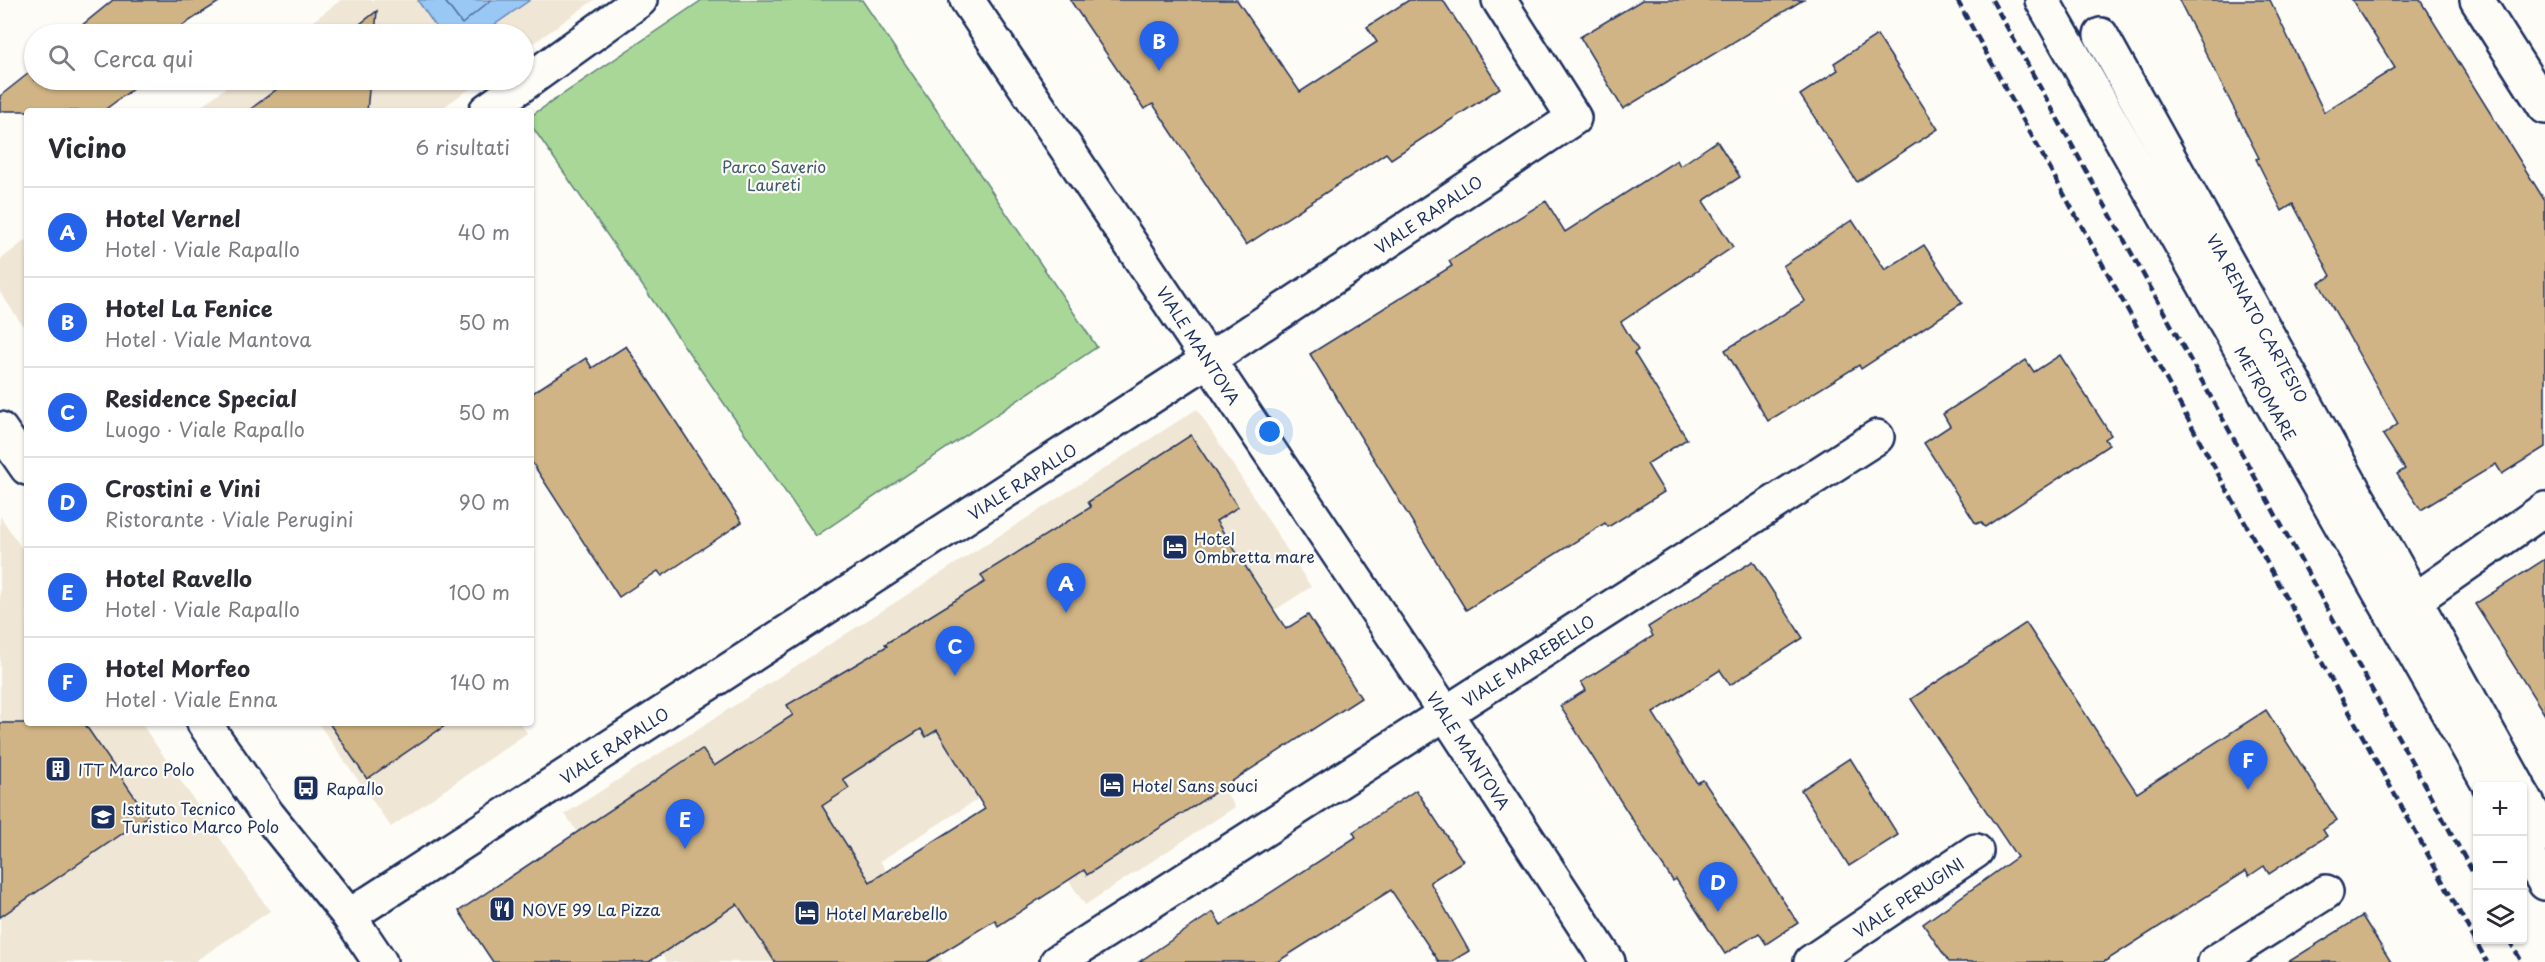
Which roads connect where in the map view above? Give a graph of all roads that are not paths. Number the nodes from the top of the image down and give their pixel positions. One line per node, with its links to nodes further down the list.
1 (640, 0): 7 (street)
2 (967, 0): 11 (street, VIALE MANTOVA)
3 (1499, 0): 11 (street, VIALE RAPALLO)
4 (2042, 0): 17 (street, METROMARE)
5 (2477, 0): 9 (street)
6 (2101, 35): 14 (street, VIA RENATO CARTESIO)
7 (534, 76)
8 (515, 90): 10 (street)
9 (2545, 107)
10 (490, 108)
11 (1208, 360): 15 (street, VIALE MANTOVA); 25 (street, VIALE RAPALLO)
12 (1878, 437): 15 (street, VIALE MAREBELLO)
13 (2545, 509): 14 (street)
14 (2415, 600): 18 (street, VIA RENATO CARTESIO)
15 (1446, 714): 27 (street, VIALE MAREBELLO); 28 (street, VIALE MANTOVA)
16 (206, 726): 25 (street)
17 (2488, 782)
18 (2516, 782)
19 (2527, 801): 20 (street)
20 (2545, 835)
21 (1976, 851): 29 (street, VIALE PERUGINI)
22 (2527, 851): 23 (street)
23 (2545, 883)
24 (2326, 892): 30 (street)
25 (349, 916): 26 (street)
26 (380, 962)
27 (1057, 962)
28 (1608, 962)
29 (1811, 962)
30 (2215, 962)

